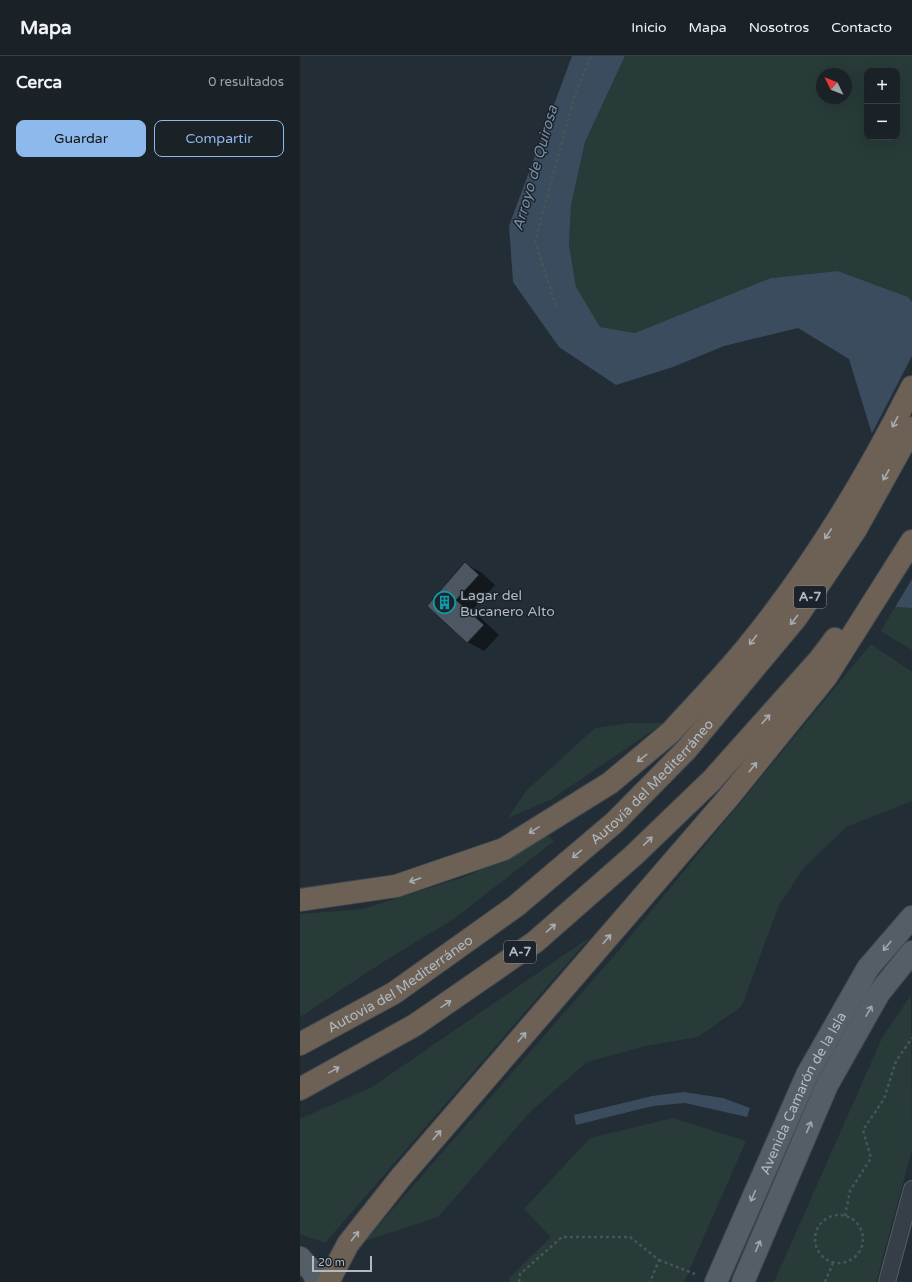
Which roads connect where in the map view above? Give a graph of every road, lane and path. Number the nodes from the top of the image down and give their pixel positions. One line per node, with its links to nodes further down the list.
1 (591, 56): 2 (path)
2 (556, 306)
3 (912, 387): 7 (highway, one-way to 7)
4 (912, 428): 11 (highway, Autovía del Mediterráneo / A-7, one-way to 11)
5 (912, 538): 12 (highway, A-7, one-way to 5)
6 (912, 541): 20 (highway, one-way to 6)
7 (300, 900)
8 (912, 917): 23 (main road, Avenida Camarón de la Isla, one-way to 23)
9 (912, 952): 24 (main road, Avenida Camarón de la Isla, one-way to 9)
10 (912, 1038): 14 (path)
11 (300, 1044)
12 (300, 1089)
13 (912, 1189): 26 (street)
14 (845, 1216): 17 (path); 17 (path)
15 (300, 1258): 19 (main road)
16 (660, 1260): 18 (path); 21 (path); 22 (path)
17 (833, 1263): 25 (path)
18 (695, 1274)
19 (318, 1282)
20 (328, 1282)
21 (519, 1282)
22 (650, 1282)
23 (716, 1282)
24 (743, 1282)
25 (825, 1282)
26 (887, 1282)

